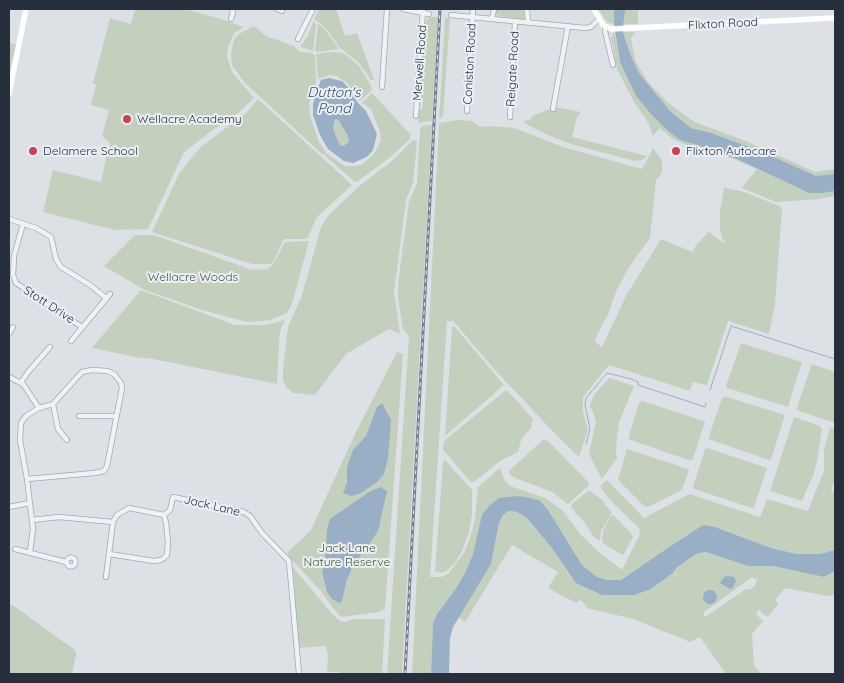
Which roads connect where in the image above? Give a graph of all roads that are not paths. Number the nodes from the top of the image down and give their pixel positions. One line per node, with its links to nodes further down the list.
1 (26, 9): 24 (main road)
2 (232, 9): 16 (street)
3 (313, 9): 21 (street)
4 (387, 9): 23 (street)
5 (402, 9): 10 (street)
6 (473, 9): 12 (street, Coniston Road)
7 (494, 9): 14 (street)
8 (527, 9): 18 (street)
9 (594, 9): 15 (main road)
10 (425, 12): 27 (street, Merwell Road)
11 (451, 15): 12 (street)
12 (472, 17): 14 (street); 26 (street, Coniston Road)
13 (835, 18): 20 (main road, Flixton Road)
14 (492, 19): 17 (street)
15 (599, 19): 19 (street); 20 (main road)
16 (231, 20)
17 (515, 21): 18 (street); 28 (street, Reigate Road)
18 (528, 22): 19 (street)
19 (568, 26): 25 (street)
20 (608, 28): 22 (street)
21 (298, 39)
22 (613, 65)
23 (382, 87)
24 (9, 94)
25 (553, 109)
26 (467, 110)
27 (416, 116)
28 (510, 117)
29 (9, 219): 30 (street)
30 (24, 224): 32 (street, Stott Drive); 32 (street)
31 (14, 327): 33 (street)
32 (82, 327): 34 (street)
33 (9, 334)
34 (71, 341)
35 (50, 347): 37 (street)
36 (9, 377): 37 (street)
37 (21, 382): 39 (street)
38 (53, 404): 39 (street); 40 (street); 42 (street)
39 (39, 408): 43 (street)
40 (117, 416): 41 (street); 43 (street)
41 (82, 417)
42 (64, 439)
43 (27, 479): 44 (street)
44 (30, 503): 45 (street); 47 (street)
45 (9, 507)
46 (164, 515): 48 (street); 51 (street); 54 (street, Jack Lane)
47 (32, 520): 48 (street); 50 (street)
48 (113, 522): 51 (street)
49 (17, 551): 50 (street)
50 (30, 552): 52 (street)
51 (109, 554): 53 (street)
52 (66, 562)
53 (106, 577)
54 (299, 674)

